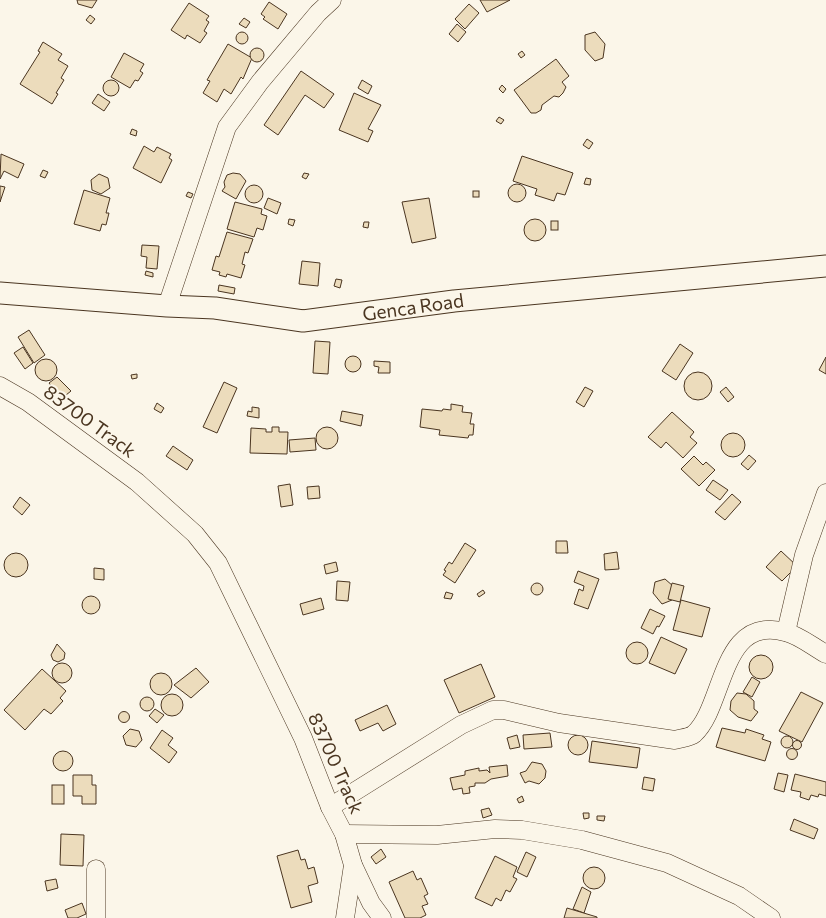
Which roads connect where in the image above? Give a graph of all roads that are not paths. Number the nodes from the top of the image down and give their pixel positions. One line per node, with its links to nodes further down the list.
1 (332, 0): 4 (street)
2 (826, 266): 4 (street, Genca Road)
3 (0, 293): 4 (street, Genca Road)
4 (168, 306)
5 (0, 386): 9 (street, 83700 Track)
6 (826, 493): 7 (street)
7 (786, 632): 8 (street); 9 (street)
8 (826, 654)
9 (330, 807): 10 (street, 83700 Track)
10 (344, 834): 11 (street); 16 (street, 83700 Track)
11 (353, 866): 14 (street); 15 (street)
12 (96, 870): 13 (street)
13 (96, 918)
14 (345, 918)
15 (382, 918)
16 (771, 918)

